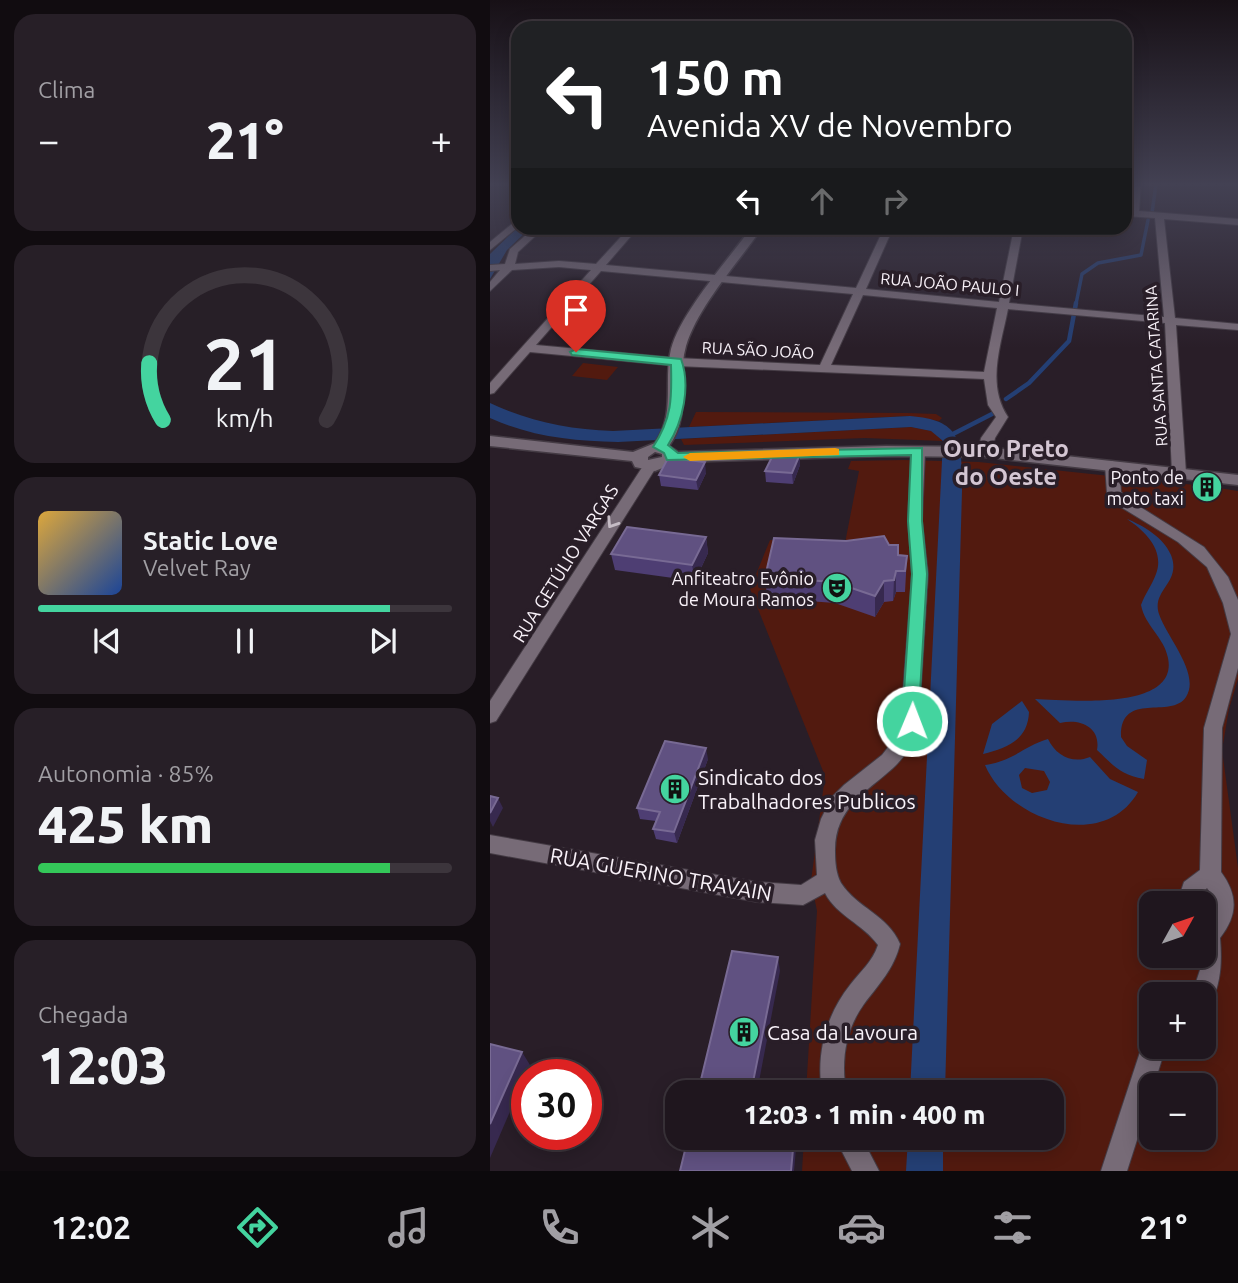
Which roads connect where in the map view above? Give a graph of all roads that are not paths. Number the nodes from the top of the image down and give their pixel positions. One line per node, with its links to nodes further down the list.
1 (527, 239): 7 (street)
2 (624, 239): 8 (street)
3 (749, 239): 9 (street)
4 (884, 239): 11 (street)
5 (1017, 239): 12 (street)
6 (1161, 239): 13 (street, RUA SANTA CATARINA)
7 (498, 267): 8 (street, RUA JOÃO PAULO I); 10 (street)
8 (598, 267): 9 (street, RUA JOÃO PAULO I); 15 (street)
9 (722, 279): 11 (street, RUA JOÃO PAULO I); 16 (street)
10 (490, 288)
11 (860, 291): 12 (street, RUA JOÃO PAULO I); 17 (street)
12 (1004, 304): 13 (street, RUA JOÃO PAULO I); 18 (street)
13 (1170, 320): 14 (street, RUA JOÃO PAULO I); 27 (street, RUA SANTA CATARINA)
14 (1238, 327)
15 (526, 348): 16 (street, RUA SÃO JOÃO); 19 (street)
16 (677, 362): 17 (street, RUA SÃO JOÃO); 21 (street)
17 (824, 368): 18 (street, RUA SÃO JOÃO)
18 (989, 376): 24 (street)
19 (490, 390)
20 (490, 441): 25 (street)
21 (668, 443): 22 (street); 25 (street)
22 (918, 451): 23 (street); 33 (street)
23 (942, 451): 24 (street)
24 (985, 452): 26 (street)
25 (644, 462): 30 (street, RUA GETÚLIO VARGAS, one-way to 30)
26 (1112, 465): 27 (street); 29 (street)
27 (1179, 473): 28 (street)
28 (1238, 480)
29 (1238, 634): 32 (street)
30 (490, 716)
31 (490, 844): 33 (street, RUA GUERINO TRAVAIN)
32 (1210, 875): 34 (street); 35 (street)
33 (828, 880): 37 (street)
34 (1190, 891)
35 (1216, 926)
36 (1150, 1059): 40 (street)
37 (831, 1080)
38 (855, 1150): 39 (street)
39 (866, 1171)
40 (1114, 1171)

